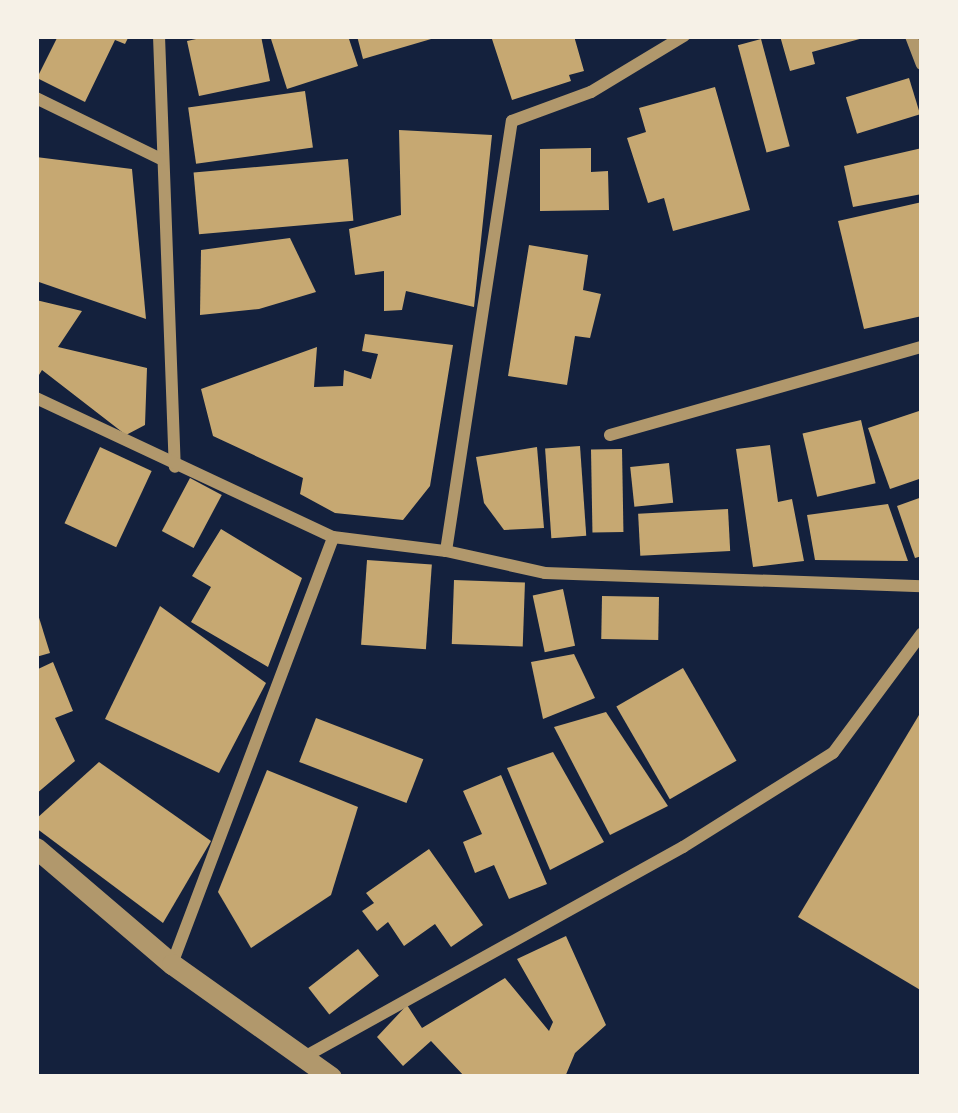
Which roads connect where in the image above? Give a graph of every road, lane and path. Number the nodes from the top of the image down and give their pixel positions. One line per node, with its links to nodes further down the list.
1 (159, 36): 6 (street)
2 (684, 36): 12 (street)
3 (911, 36): 4 (street)
4 (922, 64)
5 (36, 98): 6 (street)
6 (163, 160): 10 (street)
7 (922, 347): 9 (street)
8 (36, 398): 10 (street)
9 (610, 435)
10 (176, 467): 11 (street)
11 (333, 537): 12 (street); 16 (street)
12 (446, 551): 13 (street)
13 (922, 586)
14 (922, 633): 17 (street)
15 (36, 848): 16 (street)
16 (172, 964): 17 (street)
17 (306, 1056): 18 (street)
18 (332, 1077)

